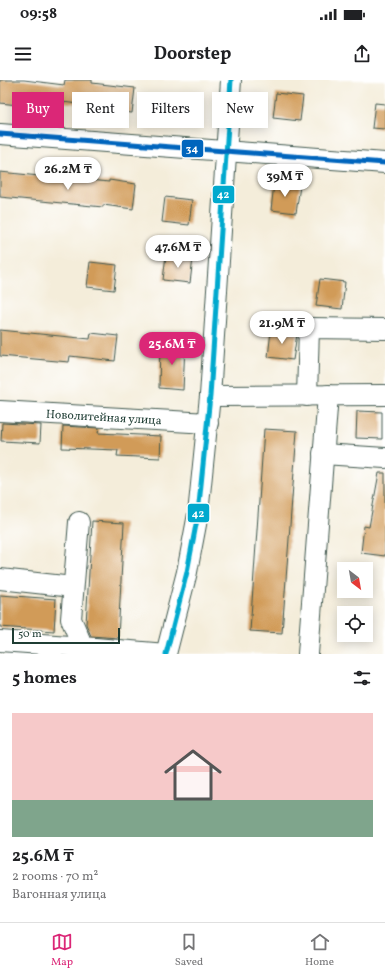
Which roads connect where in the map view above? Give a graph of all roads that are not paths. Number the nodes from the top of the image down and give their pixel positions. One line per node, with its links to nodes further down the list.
1 (231, 80): 3 (street)
2 (0, 134): 3 (street)
3 (226, 151): 4 (street); 8 (street)
4 (385, 163)
5 (385, 329): 9 (street)
6 (328, 395): 7 (street); 9 (street); 12 (street)
7 (385, 395)
8 (210, 396): 9 (street); 11 (street)
9 (307, 396)
10 (0, 411): 11 (street, Новолитейная улица)
11 (208, 423): 19 (street)
12 (323, 454): 13 (street); 20 (street)
13 (385, 458)
14 (79, 522): 16 (street)
15 (0, 579): 16 (street)
16 (73, 587): 18 (street)
17 (0, 640): 18 (street)
18 (83, 647): 19 (street)
19 (166, 654)
20 (308, 654)

